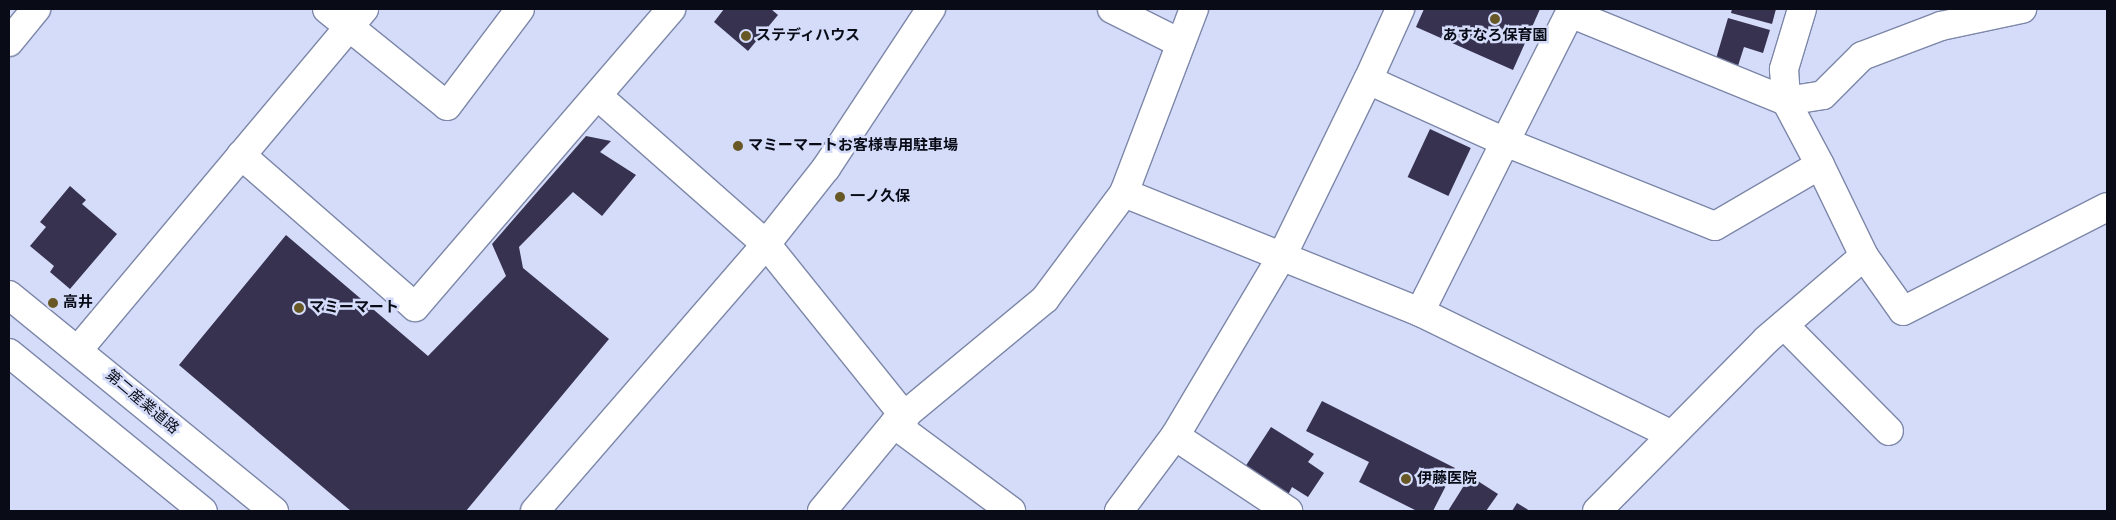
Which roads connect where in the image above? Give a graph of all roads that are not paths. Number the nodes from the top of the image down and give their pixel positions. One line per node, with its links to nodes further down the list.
1 (327, 9): 12 (street)
2 (520, 9): 12 (street)
3 (672, 9): 16 (street)
4 (931, 9): 23 (street)
5 (1112, 9): 14 (street)
6 (1194, 9): 14 (street)
7 (1400, 9): 15 (street)
8 (1802, 9): 17 (street)
9 (2022, 9): 17 (street)
10 (30, 11): 13 (street)
11 (1571, 11): 17 (street); 18 (street)
12 (357, 18): 19 (street)
13 (9, 42)
14 (1180, 43): 21 (street)
15 (1368, 80): 18 (street); 24 (street)
16 (599, 97): 19 (street); 23 (street)
17 (1786, 102): 20 (street)
18 (1505, 142): 20 (street); 27 (street)
19 (242, 155): 29 (street)
20 (1820, 165): 25 (street)
21 (1124, 193): 24 (street); 31 (street)
22 (2107, 207): 25 (street)
23 (766, 244): 31 (street); 37 (street)
24 (1282, 256): 27 (street); 34 (street)
25 (1864, 256): 28 (street)
26 (9, 295): 29 (street, 第二産業道路)
27 (1420, 312): 33 (street)
28 (1784, 325): 32 (street); 33 (street)
29 (78, 350): 36 (street, 第二産業道路)
30 (9, 353): 35 (street)
31 (899, 421): 38 (street); 39 (street)
32 (1889, 431)
33 (1672, 435): 42 (street)
34 (1175, 436): 40 (street); 41 (street)
35 (203, 511)
36 (274, 511)
37 (535, 511)
38 (822, 511)
39 (1011, 511)
40 (1119, 511)
41 (1288, 511)
42 (1597, 511)

